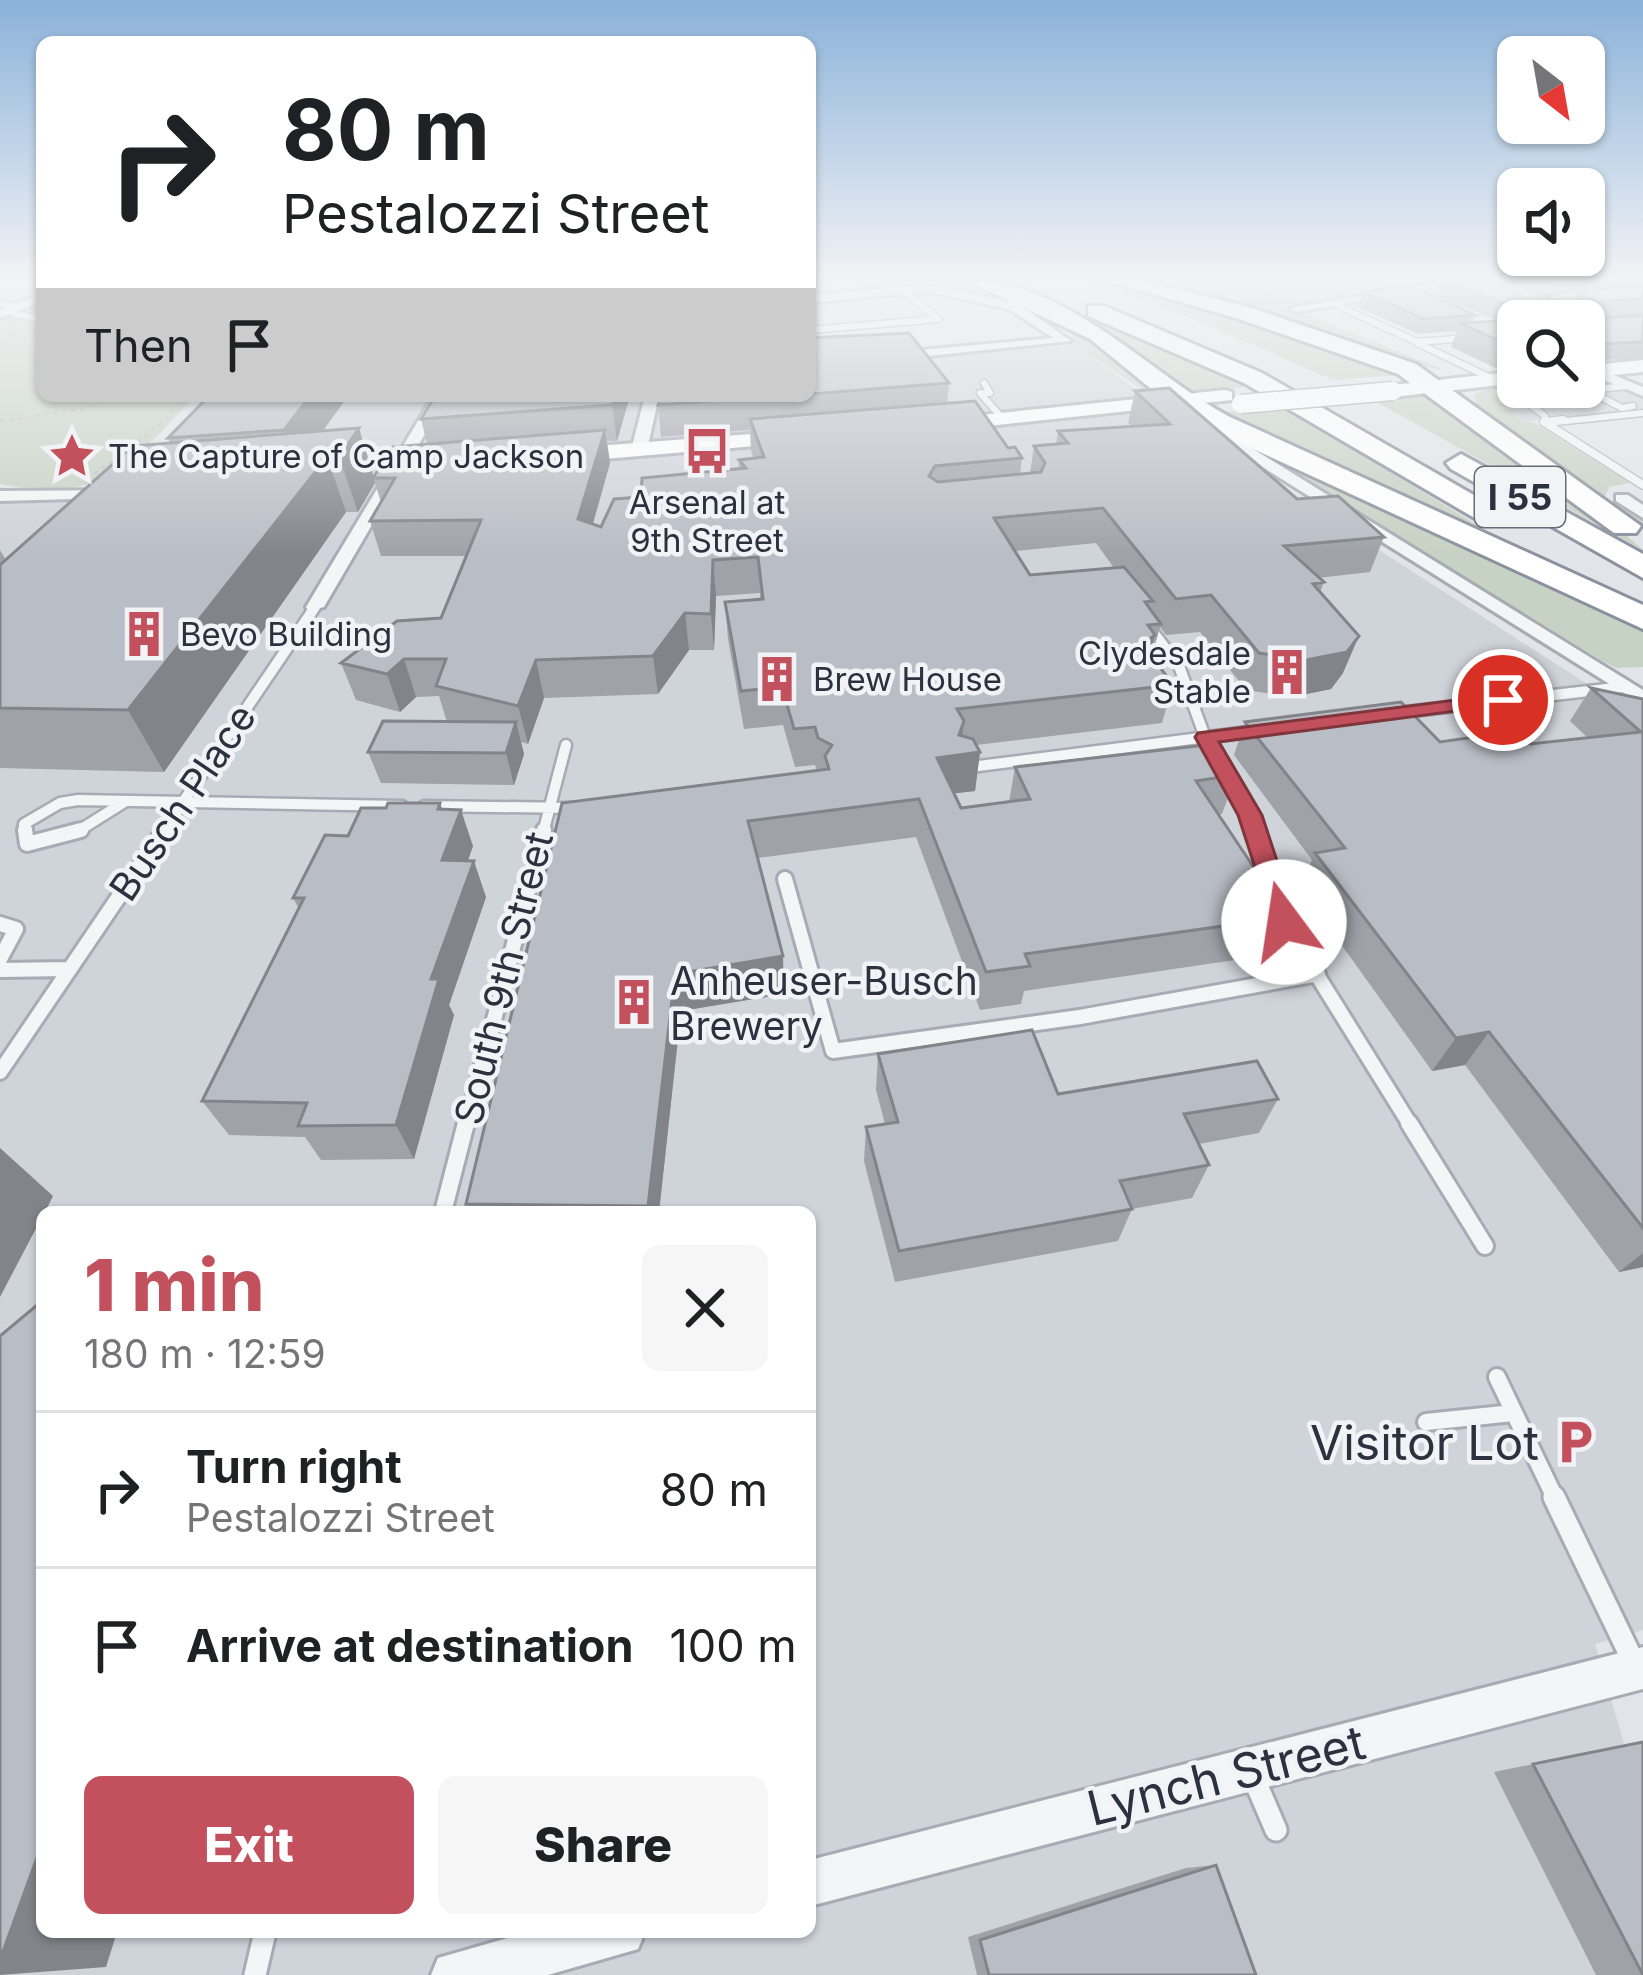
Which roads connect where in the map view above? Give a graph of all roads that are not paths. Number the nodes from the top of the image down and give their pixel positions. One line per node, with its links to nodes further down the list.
1 (1146, 372): 14 (highway)
2 (1240, 372): 31 (highway, I 55)
3 (1290, 372): 30 (highway, I 55)
4 (1401, 372): 7 (highway)
5 (1605, 381): 11 (street)
6 (984, 383): 19 (lane)
7 (1430, 384): 8 (highway); 9 (main road); 14 (main road, bridge)
8 (1497, 387)
9 (1497, 387)
10 (1605, 392): 17 (lane)
11 (1643, 392)
12 (437, 402): 32 (street, Busch Place)
13 (651, 402): 22 (street)
14 (1186, 404): 19 (main road); 34 (highway); 35 (street)
15 (1518, 408): 29 (highway)
16 (1534, 408): 18 (lane)
17 (1643, 409): 24 (lane)
18 (1544, 416)
19 (992, 424): 20 (main road)
20 (914, 427)
21 (822, 435): 22 (main road)
22 (639, 450): 23 (main road)
23 (530, 458)
24 (1643, 489): 28 (street)
25 (134, 491): 26 (street)
26 (6, 497): 27 (street)
27 (67, 513)
28 (1643, 513)
29 (1643, 540)
30 (1643, 568)
31 (1643, 606)
32 (315, 607): 43 (lane, Busch Place)
33 (1132, 608): 39 (lane)
34 (1643, 617)
35 (1633, 685): 36 (street); 37 (lane)
36 (1643, 699)
37 (1385, 715)
38 (1273, 729): 39 (lane)
39 (1205, 737): 41 (lane); 51 (lane)
40 (566, 745): 44 (lane, South 9th Street)
41 (963, 768)
42 (126, 801): 42 (lane); 43 (lane)
43 (180, 802): 44 (lane); 49 (lane, Busch Place)
44 (546, 808): 45 (lane); 53 (lane, South 9th Street)
45 (593, 808)
46 (785, 879): 51 (lane)
47 (0, 923): 48 (lane)
48 (0, 958)
49 (69, 969): 50 (lane); 52 (lane, Busch Place)
50 (0, 970)
51 (1318, 974): 54 (lane)
52 (0, 1072)
53 (444, 1206)
54 (1485, 1246)
55 (1497, 1377): 56 (lane)
56 (1513, 1413): 57 (lane); 58 (lane)
57 (1426, 1422)
58 (1641, 1674): 59 (street, Lynch Street)
59 (1250, 1769): 60 (lane); 61 (street, Lynch Street)
60 (1276, 1830)
61 (816, 1881)
62 (264, 1938): 65 (lane)
63 (599, 1938): 64 (street)
64 (471, 1973)
65 (255, 1975)

